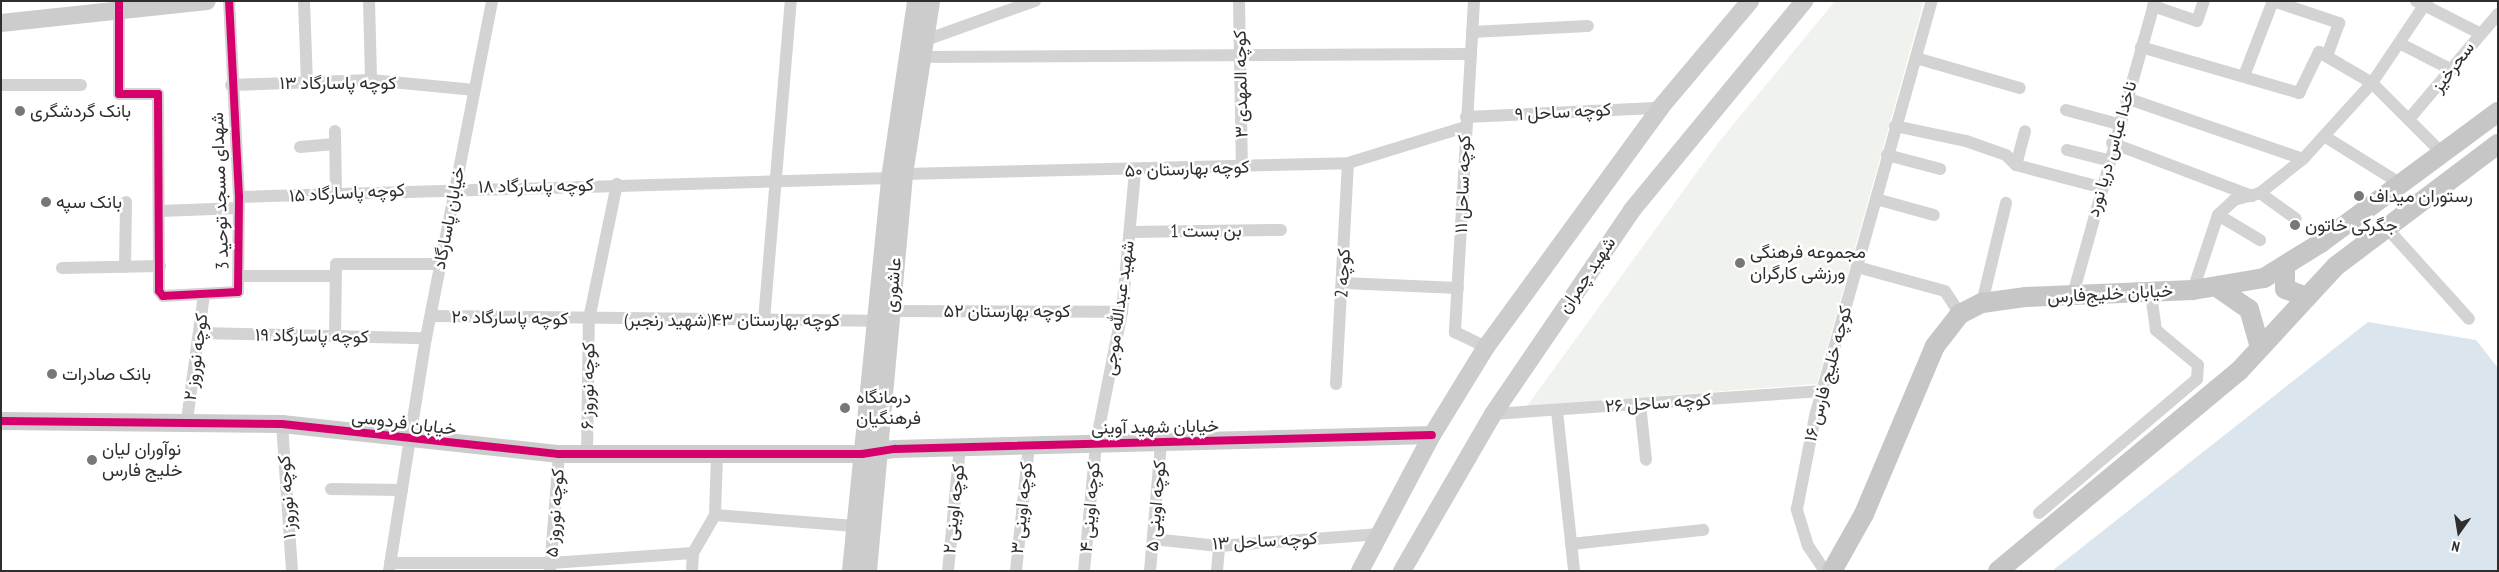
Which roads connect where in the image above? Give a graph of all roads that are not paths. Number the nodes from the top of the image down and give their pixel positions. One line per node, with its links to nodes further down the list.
1 (207, 1): 20 (street)
2 (230, 1): 40 (street, شهدای مسجد توحید 3)
3 (304, 1): 36 (street)
4 (369, 1): 35 (street)
5 (492, 1): 42 (street, خیابان پاسارگاد)
6 (791, 1): 67 (street)
7 (916, 1): 66 (street, عاشوری)
8 (931, 1): 28 (street, عاشوری)
9 (1035, 1): 28 (street)
10 (1240, 1): 30 (street, کوچه المهدی ۳)
11 (1474, 1): 24 (street, کوچه ساحل ۱۱)
12 (1750, 1): 44 (street)
13 (1804, 1): 120 (street, شهید چمران)
14 (1932, 1): 32 (street, کوچه خلیج فارس ۱۶)
15 (2204, 1): 18 (street)
16 (2273, 1): 19 (street); 34 (street)
17 (2423, 2): 25 (street); 26 (street)
18 (2154, 4): 27 (street, ناخدا عباس دریا نورد)
19 (2295, 5): 31 (street)
20 (119, 6): 22 (street); 78 (street)
21 (2498, 14): 25 (street, سحرخیز)
22 (1, 23)
23 (1588, 26): 24 (street)
24 (1472, 32): 29 (street, کوچه ساحل ۱۱)
25 (2479, 33): 33 (street, سحرخیز)
26 (2401, 44): 33 (street); 37 (street)
27 (2141, 47): 34 (street); 43 (street, ناخدا عباس دریا نورد)
28 (921, 49): 30 (street); 66 (street, عاشوری)
29 (1471, 54): 30 (street); 48 (street, کوچه ساحل ۱۱)
30 (1242, 56): 63 (street, کوچه المهدی ۳)
31 (2327, 56): 34 (street); 37 (street)
32 (1916, 58): 41 (street); 50 (street, کوچه خلیج فارس ۱۶)
33 (2452, 70): 47 (street, سحرخیز)
34 (2244, 76)
35 (371, 80): 36 (street, کوچه پاسارگاد ۱۳); 42 (street, کوچه پاسارگاد ۱۳)
36 (307, 82): 40 (street, کوچه پاسارگاد ۱۳)
37 (2372, 83): 47 (street); 52 (street)
38 (1, 85): 39 (street)
39 (81, 85)
40 (231, 85): 76 (street, شهدای مسجد توحید 3)
41 (2020, 88)
42 (474, 90): 71 (street, خیابان پاسارگاد)
43 (2126, 98): 49 (street, ناخدا عباس دریا نورد); 59 (street)
44 (1660, 108): 48 (street, کوچه ساحل ۹); 114 (street)
45 (2066, 110): 49 (street)
46 (2498, 112): 57 (main road, خیابان خلیج‌فارس)
47 (2409, 119): 57 (street)
48 (1465, 122): 61 (street, کوچه بهارستان ۵۰); 96 (street, کوچه ساحل ۱۱)
49 (2118, 124): 53 (street, ناخدا عباس دریا نورد)
50 (1895, 126): 58 (street, کوچه خلیج فارس ۱۶); 62 (street)
51 (2025, 131): 62 (street)
52 (2324, 136): 59 (street); 69 (street)
53 (2112, 143): 60 (street, ناخدا عباس دریا نورد); 73 (street)
54 (2498, 144): 82 (main road)
55 (300, 147): 72 (street)
56 (2068, 150): 60 (street)
57 (2442, 153): 69 (main road, خیابان خلیج‌فارس)
58 (1888, 155): 64 (street); 74 (street, کوچه خلیج فارس ۱۶)
59 (2303, 159): 73 (street)
60 (2107, 160): 70 (street, ناخدا عباس دریا نورد)
61 (1348, 163): 63 (street, کوچه بهارستان ۵۰); 94 (street, کوچه 2)
62 (2016, 165): 70 (street)
63 (1242, 167): 65 (street, کوچه بهارستان ۵۰)
64 (1940, 169)
65 (1135, 172): 66 (street, کوچه بهارستان ۵۰); 84 (street, شهید عبدالله موجی)
66 (897, 176): 67 (street, کوچه بهارستان ۵۰); 103 (street, عاشوری); 110 (street, عاشوری)
67 (776, 180): 68 (street, کوچه پاسارگاد ۱۸); 108 (street)
68 (617, 184): 71 (street, کوچه پاسارگاد ۱۸); 107 (street, کوچه نوروز ۶)
69 (2401, 184): 88 (main road, خیابان خلیج‌فارس)
70 (2100, 187): 101 (street, ناخدا عباس دریا نورد)
71 (455, 188): 72 (street, کوچه پاسارگاد ۱۵); 86 (street, خیابان پاسارگاد)
72 (336, 193): 76 (street, کوچه پاسارگاد ۱۵)
73 (2256, 194): 80 (street); 81 (street)
74 (1876, 199): 79 (street); 90 (street, کوچه خلیج فارس ۱۶)
75 (126, 202): 89 (street)
76 (239, 203): 78 (street, کوچه پاسارگاد ۱۵); 92 (street, شهدای مسجد توحید 3)
77 (2006, 203): 102 (street)
78 (160, 211): 87 (street)
79 (1934, 215)
80 (2218, 216): 85 (street); 97 (street)
81 (2296, 219)
82 (2385, 226): 100 (main road); 109 (street)
83 (1281, 230): 84 (street, بن بست 1)
84 (1130, 232): 104 (street, شهید عبدالله موجی)
85 (2260, 240)
86 (440, 264): 93 (street); 106 (street, خیابان پاسارگاد)
87 (160, 266): 89 (street); 99 (street)
88 (2285, 266): 95 (main road, خیابان خلیج‌فارس); 100 (main road)
89 (125, 267): 91 (street)
90 (1857, 267): 105 (street); 117 (street, کوچه خلیج فارس ۱۶)
91 (62, 268)
92 (238, 276): 93 (street); 99 (street, شهدای مسجد توحید 3)
93 (335, 276): 112 (street)
94 (1343, 283): 96 (street); 116 (street, کوچه 2)
95 (2217, 287): 97 (main road, خیابان خلیج‌فارس); 115 (main road)
96 (1458, 288): 114 (street, کوچه ساحل ۱۱)
97 (2193, 290): 98 (main road, خیابان خلیج‌فارس)
98 (2151, 293): 101 (main road, خیابان خلیج‌فارس); 137 (street)
99 (204, 294): 111 (street, کوچه نوروز ۲)
100 (2307, 297): 115 (main road)
101 (2072, 298): 102 (main road, خیابان خلیج‌فارس)
102 (1982, 303): 105 (main road, خیابان خلیج‌فارس)
103 (891, 311): 104 (street, کوچه بهارستان ۵۲); 130 (street, عاشوری)
104 (1122, 312): 127 (street, شهید عبدالله موجی)
105 (1960, 314): 161 (main road, خیابان خلیج‌فارس)
106 (431, 316): 107 (street, کوچه پاسارگاد ۲۰); 113 (street, خیابان پاسارگاد)
107 (588, 319): 108 (street, کوچه بهارستان ۴۳(شهید رنجبر)); 132 (street, کوچه نوروز ۶)
108 (764, 320): 110 (street, کوچه بهارستان ۴۳(شهید رنجبر))
109 (2469, 320)
110 (875, 321): 130 (street, عاشوری)
111 (199, 333): 112 (street, کوچه پاسارگاد ۱۹); 121 (street, کوچه نوروز ۲)
112 (336, 336): 113 (street, کوچه پاسارگاد ۱۹)
113 (426, 338): 125 (street, خیابان پاسارگاد)
114 (1486, 347): 124 (street)
115 (2260, 347): 162 (main road)
116 (1336, 384)
117 (1822, 391): 118 (street, کوچه ساحل ۲۶); 160 (street, کوچه خلیج فارس ۱۶)
118 (1640, 404): 119 (street, کوچه ساحل ۲۶); 134 (street)
119 (1557, 411): 120 (street, کوچه ساحل ۲۶); 143 (street)
120 (1493, 414): 158 (street, شهید چمران)
121 (187, 420): 122 (street, خیابان فردوسی); 123 (street, خیابان فردوسی)
122 (1, 421)
123 (282, 424): 125 (street, خیابان فردوسی); 148 (street, کوچه نوروز ۱)
124 (1432, 435): 126 (street, خیابان شهید آوینی); 141 (street)
125 (410, 436): 131 (street, خیابان فردوسی); 136 (street, خیابان پاسارگاد)
126 (1161, 442): 127 (street, خیابان شهید آوینی); 142 (street, کوچه اوینی ۵)
127 (1096, 444): 128 (street, خیابان شهید آوینی); 154 (street, کوچه اوینی ۴)
128 (1029, 445): 129 (street, خیابان شهید آوینی); 153 (street, کوچه اوینی ۳)
129 (960, 447): 130 (street, خیابان شهید آوینی); 152 (street, کوچه اوینی ۲)
130 (871, 452): 133 (street, خیابان فردوسی); 139 (street, عاشوری); 151 (street, عاشوری)
131 (559, 454): 132 (street, خیابان فردوسی); 147 (street, کوچه نوروز ۵)
132 (587, 454): 133 (street, خیابان فردوسی)
133 (718, 456): 138 (street)
134 (1646, 460)
135 (331, 489): 136 (street)
136 (402, 490): 146 (street, خیابان پاسارگاد)
137 (2039, 513)
138 (715, 516): 139 (street); 145 (street)
139 (855, 526): 150 (street, عاشوری)
140 (1703, 530): 143 (street)
141 (1377, 534): 144 (street, کوچه ساحل ۱۳); 157 (street)
142 (1153, 539): 144 (street, کوچه ساحل ۱۳); 155 (street, کوچه اوینی ۵)
143 (1571, 544): 159 (street)
144 (1219, 546): 156 (street)
145 (693, 553): 147 (street); 149 (street)
146 (390, 567): 147 (street)
147 (551, 567)
148 (292, 571)
149 (692, 571)
150 (851, 571)
151 (868, 571)
152 (948, 571)
153 (1016, 571)
154 (1084, 571)
155 (1150, 571)
156 (1216, 571)
157 (1360, 571)
158 (1402, 571)
159 (1574, 571)
160 (1825, 571)
161 (1832, 571)
162 (1998, 571)

